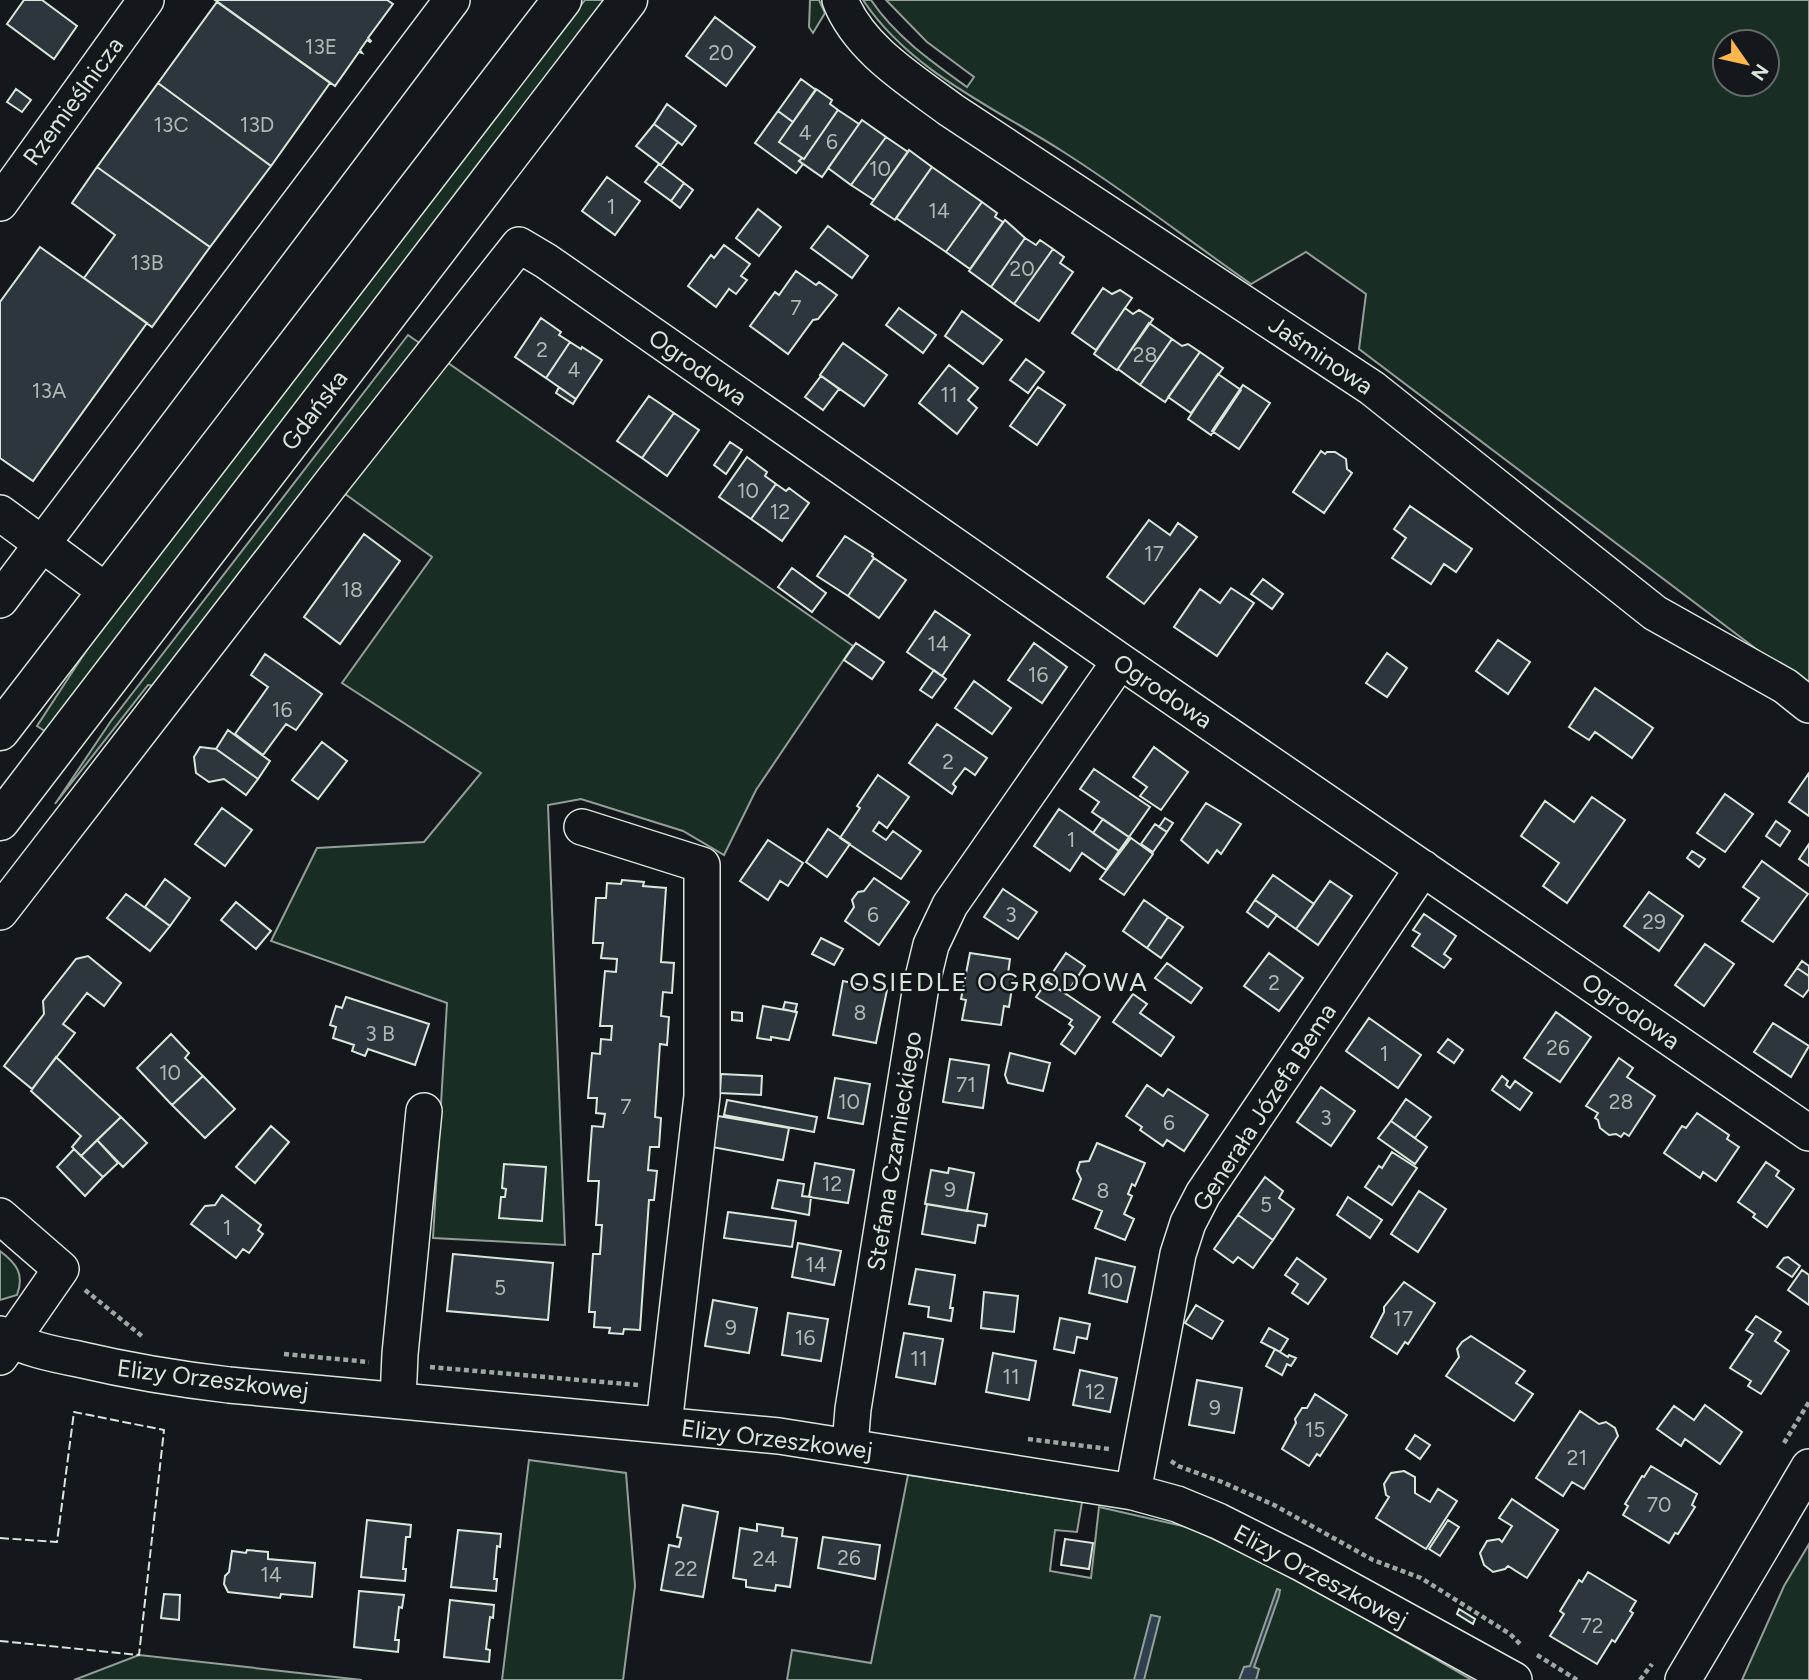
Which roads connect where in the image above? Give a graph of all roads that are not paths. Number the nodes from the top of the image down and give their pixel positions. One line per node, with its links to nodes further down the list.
1 (146, 0): 6 (street, Rzemieślnicza)
2 (452, 0): 8 (street)
3 (562, 0): 9 (main road)
4 (628, 0): 14 (main road, Gdańska)
5 (840, 0): 12 (street, Jaśminowa)
6 (0, 203)
7 (0, 513): 8 (street)
8 (42, 544): 9 (street); 10 (street)
9 (107, 592): 13 (main road)
10 (0, 600)
11 (1119, 661): 16 (street, Ogrodowa); 17 (street, Ogrodowa); 24 (street, Stefana Czarnieckiego)
12 (1809, 705)
13 (0, 731)
14 (0, 821)
15 (582, 827): 23 (street)
16 (1423, 868): 19 (street, Ogrodowa); 26 (street, Generała Józefa Bema)
17 (0, 912)
18 (425, 1111): 22 (street)
19 (1809, 1133)
20 (0, 1216): 21 (street)
21 (4, 1344): 22 (street, Elizy Orzeszkowej)
22 (398, 1400): 23 (street, Elizy Orzeszkowej)
23 (664, 1425): 24 (street, Elizy Orzeszkowej)
24 (850, 1447): 26 (street, Elizy Orzeszkowej)
25 (1809, 1467): 28 (street)
26 (1133, 1492): 27 (street, Elizy Orzeszkowej)
27 (1514, 1680)
28 (1683, 1680)

